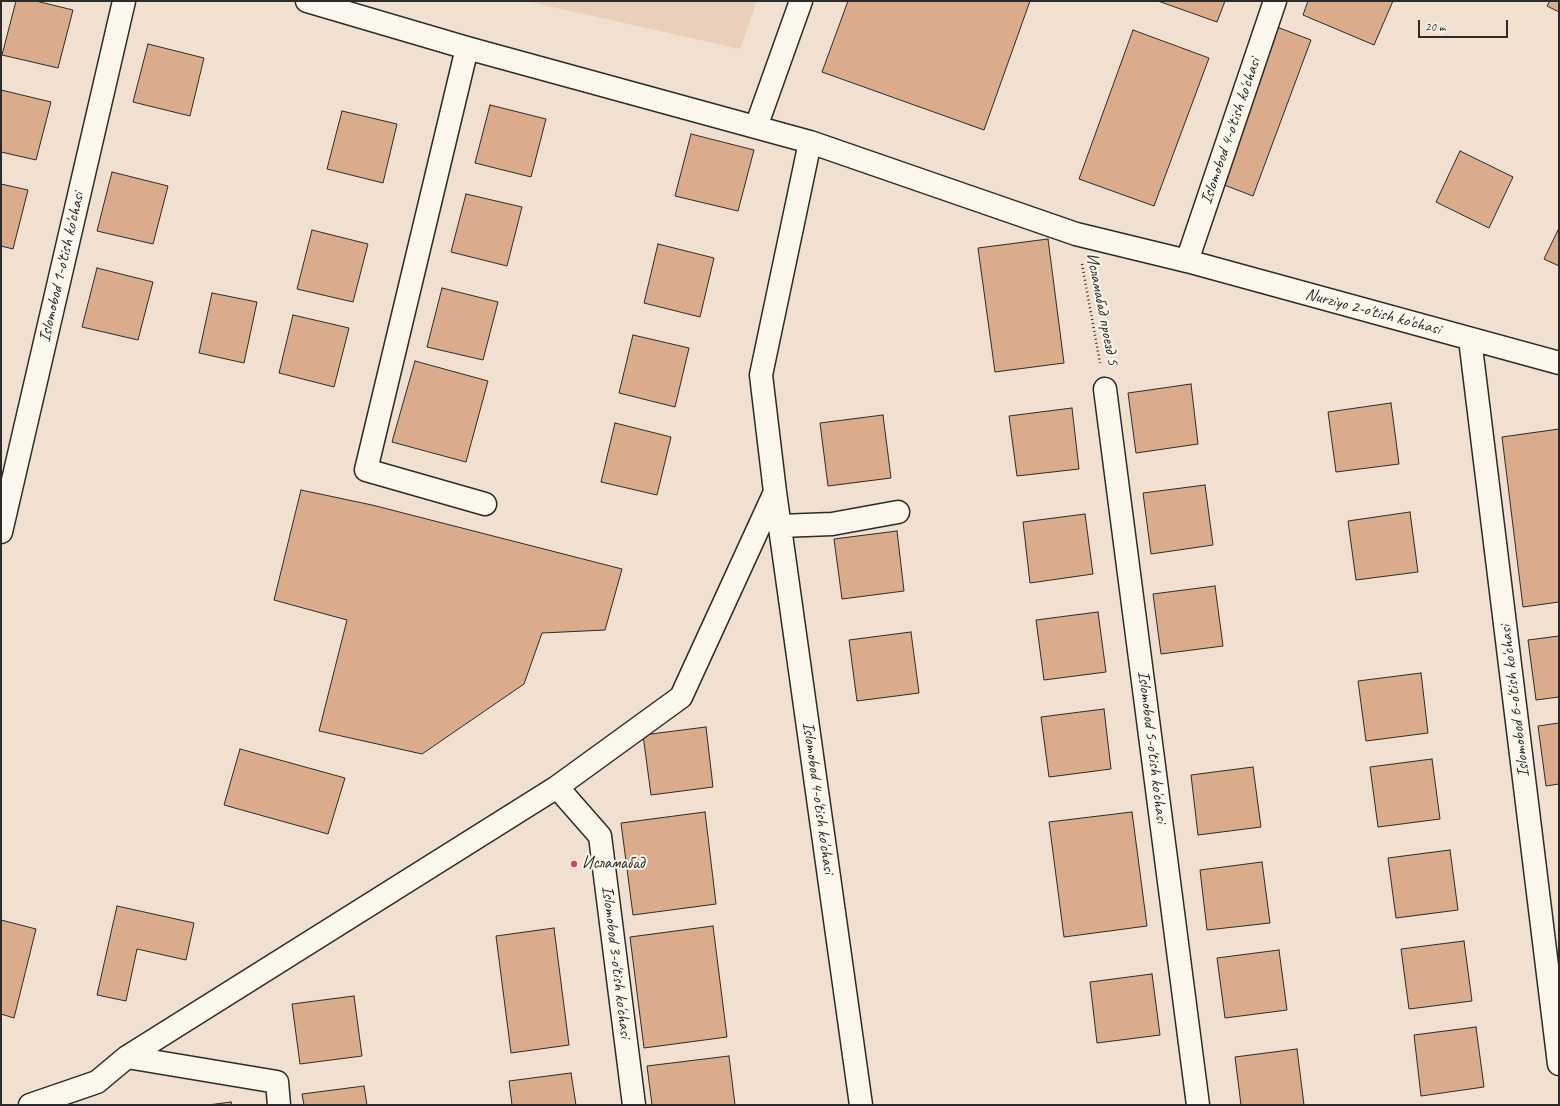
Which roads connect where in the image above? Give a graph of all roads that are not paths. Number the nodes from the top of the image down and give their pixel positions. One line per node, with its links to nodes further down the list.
1 (124, 1): 16 (street, Islomobod 1-o'tish ko'chasi)
2 (307, 1): 5 (street, Nurziyo 2-o'tish ko'chasi)
3 (801, 1): 6 (street)
4 (1276, 1): 8 (street, Islomobod 4-o'tish ko'chasi)
5 (467, 48): 6 (street, Nurziyo 2-o'tish ko'chasi); 13 (street)
6 (756, 128): 7 (street, Nurziyo 2-o'tish ko'chasi)
7 (810, 142): 8 (street, Nurziyo 2-o'tish ko'chasi); 12 (street, Islomobod 4-o'tish ko'chasi)
8 (1187, 261): 9 (street, Nurziyo 2-o'tish ko'chasi)
9 (1470, 339): 10 (street, Nurziyo 2-o'tish ko'chasi); 19 (street, Islomobod 6-o'tish ko'chasi)
10 (1559, 363)
11 (1105, 389): 24 (street, Islomobod 5-o'tish ko'chasi)
12 (775, 492): 15 (street, Islomobod 4-o'tish ko'chasi); 17 (street)
13 (485, 504)
14 (898, 512): 15 (street)
15 (780, 526): 23 (street, Islomobod 4-o'tish ko'chasi)
16 (1, 532)
17 (557, 787): 18 (street); 22 (street, Islomobod 3-o'tish ko'chasi)
18 (127, 1057): 20 (street); 21 (street)
19 (1559, 1064)
20 (30, 1105)
21 (279, 1105)
22 (634, 1105)
23 (861, 1105)
24 (1198, 1105)

